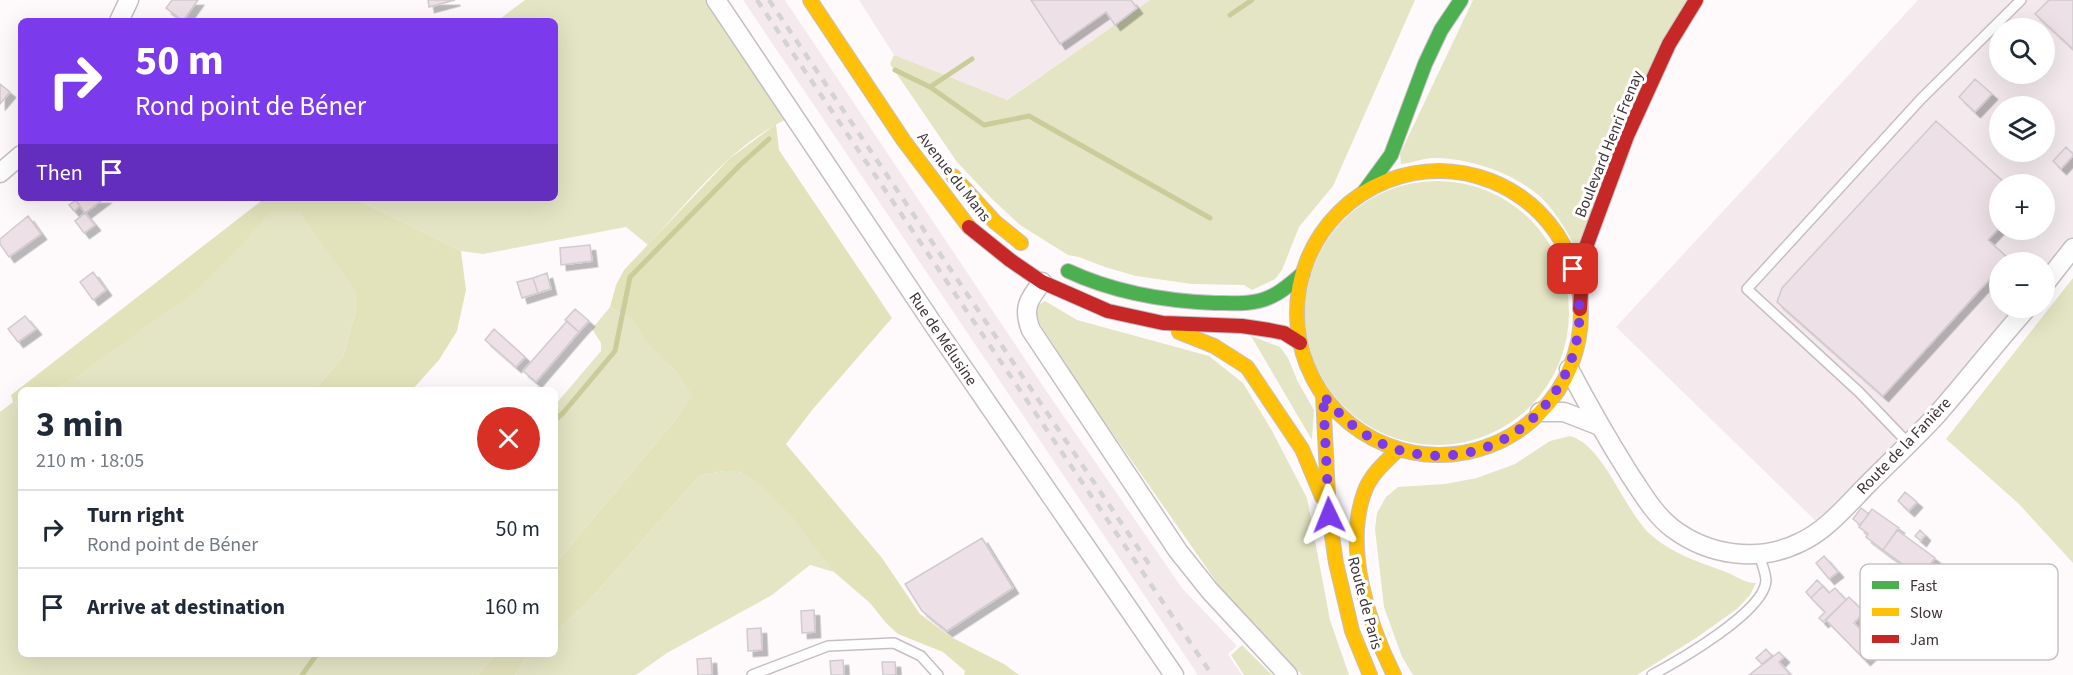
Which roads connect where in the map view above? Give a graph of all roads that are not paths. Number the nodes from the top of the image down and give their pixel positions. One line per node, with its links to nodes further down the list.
1 (129, 0): 7 (street)
2 (717, 0): 30 (street, Rue de Mélusine)
3 (810, 0): 17 (main road, Avenue du Mans)
4 (1461, 0): 11 (main road)
5 (1696, 0): 18 (main road, Boulevard Henri Frenay)
6 (2021, 0): 26 (lane)
7 (120, 18)
8 (18, 158): 10 (street)
9 (942, 163): 13 (main road, Avenue du Mans)
10 (0, 173)
11 (1364, 192): 16 (main road); 18 (main road)
12 (2073, 248): 15 (street)
13 (1036, 253)
14 (1060, 267): 16 (main road)
15 (2055, 271)
16 (1303, 273): 21 (main road)
17 (1042, 282): 20 (main road, Avenue du Mans); 33 (street)
18 (1580, 309): 22 (main road)
19 (2018, 318): 26 (street, Route de la Fanière)
20 (1163, 324): 21 (main road, Avenue du Mans); 28 (main road)
21 (1300, 344): 23 (main road)
22 (1569, 369): 24 (main road); 25 (street, Route de la Fanière)
23 (1323, 395): 27 (main road); 28 (main road, Route de Paris)
24 (1540, 412): 25 (street); 27 (main road)
25 (1600, 426): 29 (street, Route de la Fanière)
26 (1908, 443): 29 (street, Route de la Fanière)
27 (1398, 450): 35 (main road, Route de Paris)
28 (1329, 515): 34 (main road, Route de Paris)
29 (1759, 554): 36 (lane)
30 (1170, 673)
31 (752, 675): 32 (lane)
32 (938, 675)
33 (1288, 675)
34 (1370, 675)
35 (1394, 675)
36 (1652, 675)

